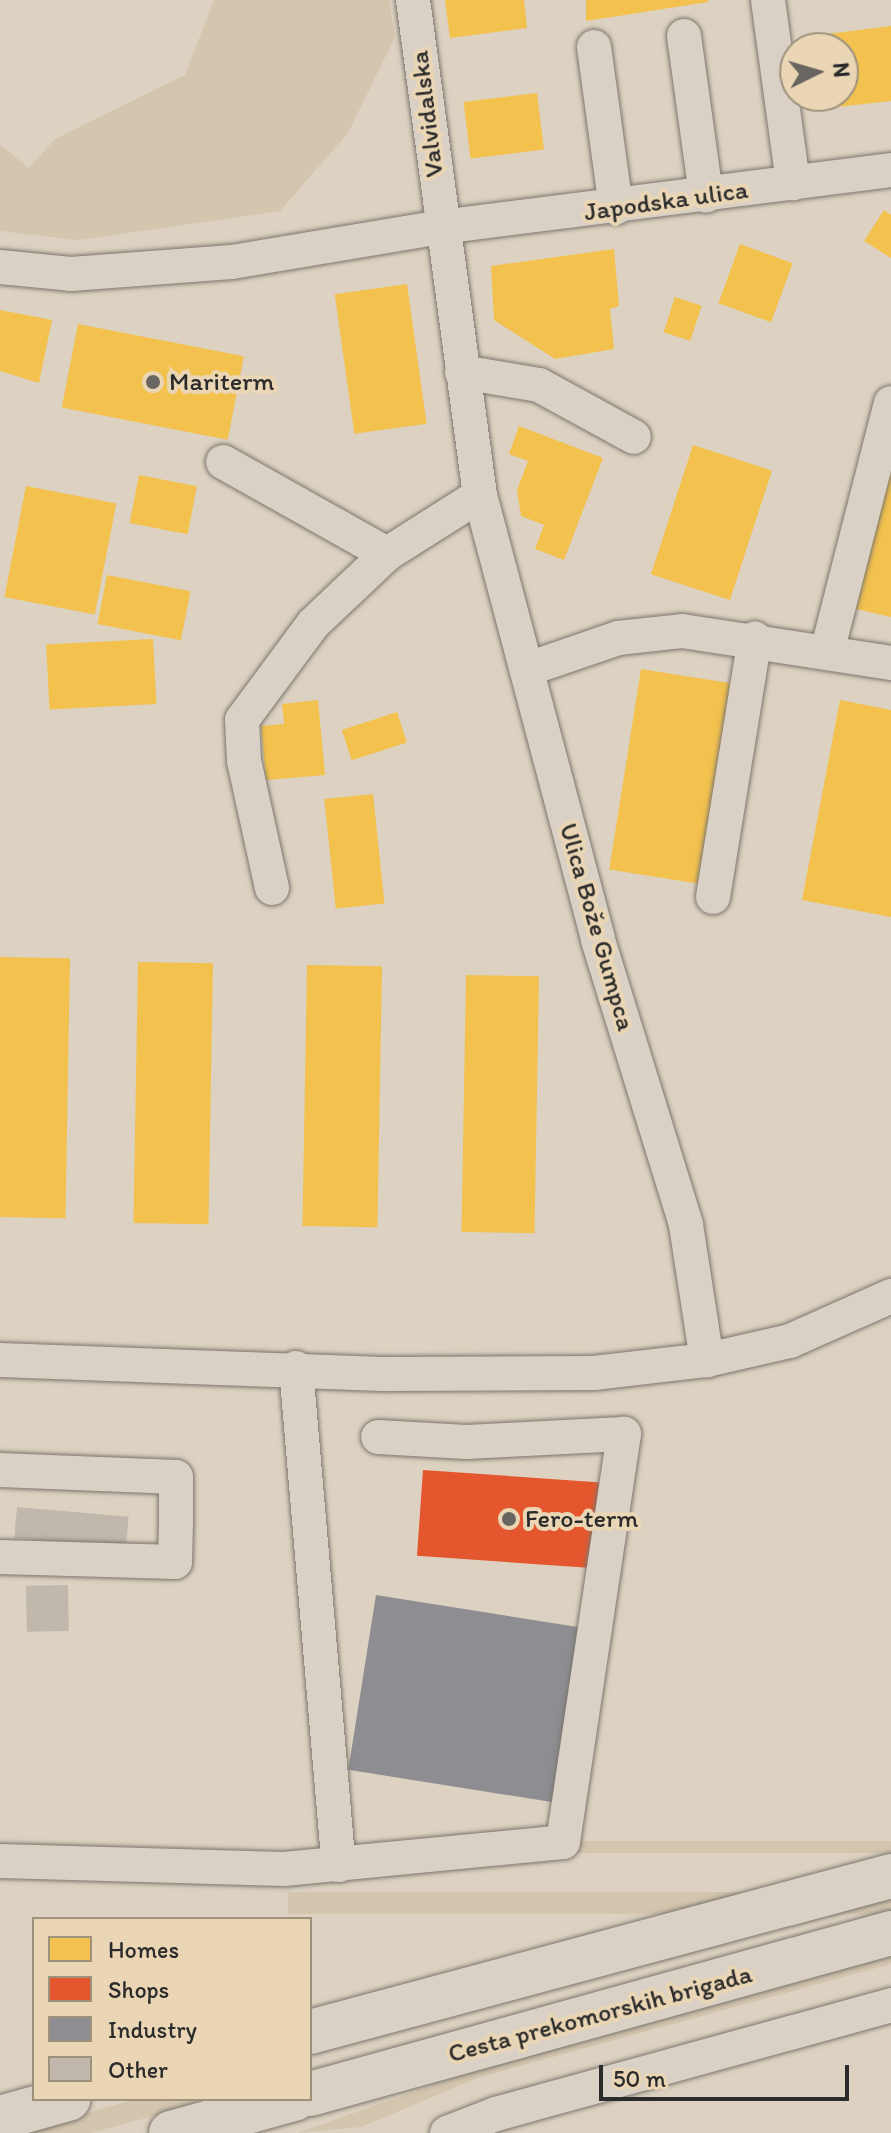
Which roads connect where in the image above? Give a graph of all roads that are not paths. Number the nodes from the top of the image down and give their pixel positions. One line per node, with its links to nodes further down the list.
1 (413, 0): 9 (street, Valvidalska)
2 (768, 0): 6 (street)
3 (684, 36): 7 (street)
4 (594, 47): 8 (street)
5 (891, 170): 6 (street, Japodska ulica)
6 (793, 183): 7 (street, Japodska ulica)
7 (706, 195): 8 (street, Japodska ulica)
8 (616, 208): 9 (street, Japodska ulica)
9 (441, 227): 10 (street, Japodska ulica); 11 (street)
10 (0, 267)
11 (462, 372): 13 (street); 15 (street)
12 (891, 403): 18 (street)
13 (634, 437)
14 (223, 462): 16 (street)
15 (480, 495): 16 (street); 20 (street, Ulica Bože Gumpca)
16 (387, 554): 21 (street)
17 (755, 638): 18 (street); 20 (street); 22 (street)
18 (827, 652): 19 (street)
19 (891, 663)
20 (528, 669): 25 (street, Ulica Bože Gumpca)
21 (272, 888)
22 (713, 897)
23 (891, 1296): 25 (street)
24 (0, 1360): 26 (street)
25 (707, 1360): 26 (street)
26 (296, 1368): 31 (street)
27 (378, 1437): 31 (street)
28 (0, 1470): 29 (street)
29 (0, 1557)
30 (0, 1861): 31 (street)
31 (339, 1865)
32 (891, 1876): 35 (main road)
33 (891, 1933): 38 (main road, Cesta prekomorskih brigada)
34 (891, 2005): 43 (street)
35 (312, 2031)
36 (0, 2087): 37 (main road)
37 (32, 2088)
38 (312, 2093)
39 (61, 2101): 41 (main road)
40 (287, 2101): 42 (main road)
41 (0, 2118)
42 (171, 2133)
43 (447, 2133)

